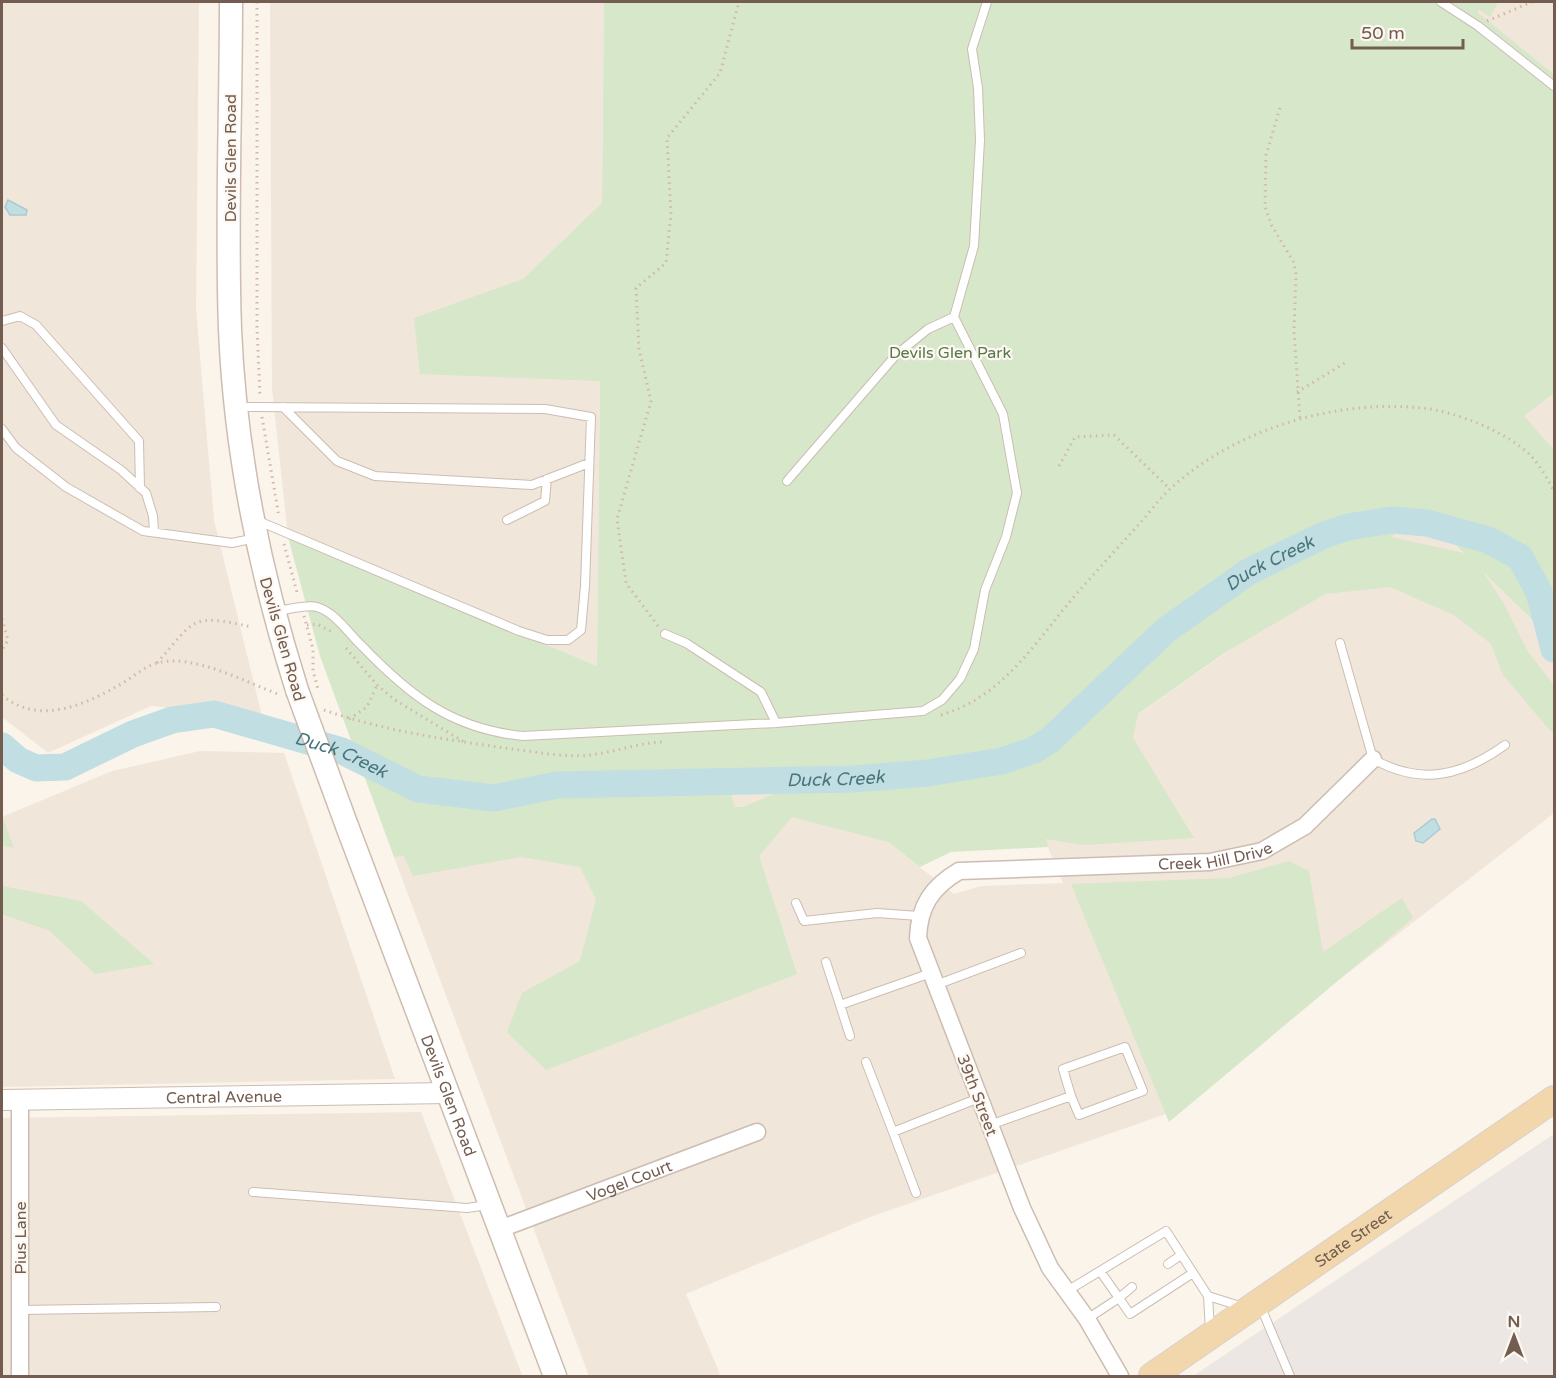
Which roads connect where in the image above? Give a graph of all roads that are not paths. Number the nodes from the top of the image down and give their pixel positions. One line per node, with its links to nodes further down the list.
1 (231, 2): 8 (main road, Devils Glen Road)
2 (987, 2): 5 (lane)
3 (1441, 2): 4 (lane)
4 (1554, 86)
5 (954, 317): 13 (lane); 21 (lane)
6 (2, 321): 14 (lane)
7 (2, 348): 14 (lane)
8 (237, 406): 9 (lane); 16 (main road, Devils Glen Road)
9 (283, 407): 11 (lane); 12 (lane)
10 (2, 429): 17 (lane)
11 (589, 463): 12 (lane); 16 (lane)
12 (547, 479): 15 (lane)
13 (787, 481)
14 (140, 488): 17 (lane)
15 (507, 520)
16 (255, 529): 17 (lane); 18 (main road, Devils Glen Road)
17 (154, 532)
18 (272, 611): 21 (lane); 32 (main road, Devils Glen Road, bridge)
19 (665, 634): 21 (lane)
20 (1340, 643): 23 (lane)
21 (776, 723)
22 (1505, 745): 23 (lane)
23 (1372, 759): 25 (street, Creek Hill Drive)
24 (796, 903): 25 (lane)
25 (919, 916): 28 (street, 39th Street)
26 (1021, 953): 28 (lane)
27 (826, 962): 29 (lane)
28 (933, 979): 29 (lane); 34 (street, 39th Street)
29 (840, 1005): 30 (lane)
30 (850, 1036)
31 (866, 1062): 39 (lane)
32 (448, 1093): 36 (street, Central Avenue); 42 (main road, Devils Glen Road)
33 (1071, 1096): 33 (lane); 37 (lane)
34 (979, 1098): 37 (street, 39th Street); 39 (lane)
35 (1554, 1099): 53 (main road, State Street)
36 (11, 1100): 54 (street, Pius Lane)
37 (990, 1125): 49 (street, 39th Street)
38 (757, 1132): 43 (street, Vogel Court)
39 (893, 1132): 41 (lane)
40 (253, 1192): 42 (lane)
41 (916, 1193)
42 (491, 1204): 43 (main road, Devils Glen Road)
43 (500, 1229): 58 (main road, Devils Glen Road)
44 (1181, 1255): 45 (lane); 46 (lane); 47 (lane)
45 (1168, 1264)
46 (1100, 1270): 49 (lane); 51 (lane)
47 (1193, 1273): 50 (lane); 51 (lane)
48 (1132, 1287): 51 (lane)
49 (1067, 1291): 55 (street, 39th Street)
50 (1208, 1296): 53 (lane); 56 (lane)
51 (1119, 1298): 55 (lane)
52 (216, 1307): 54 (lane)
53 (1256, 1307): 56 (main road, State Street); 61 (lane)
54 (21, 1310): 57 (street, Pius Lane)
55 (1087, 1319): 59 (street, 39th Street)
56 (1211, 1337): 60 (main road, State Street)
57 (20, 1377)
58 (555, 1377)
59 (1120, 1377)
60 (1152, 1377)
61 (1290, 1377)

